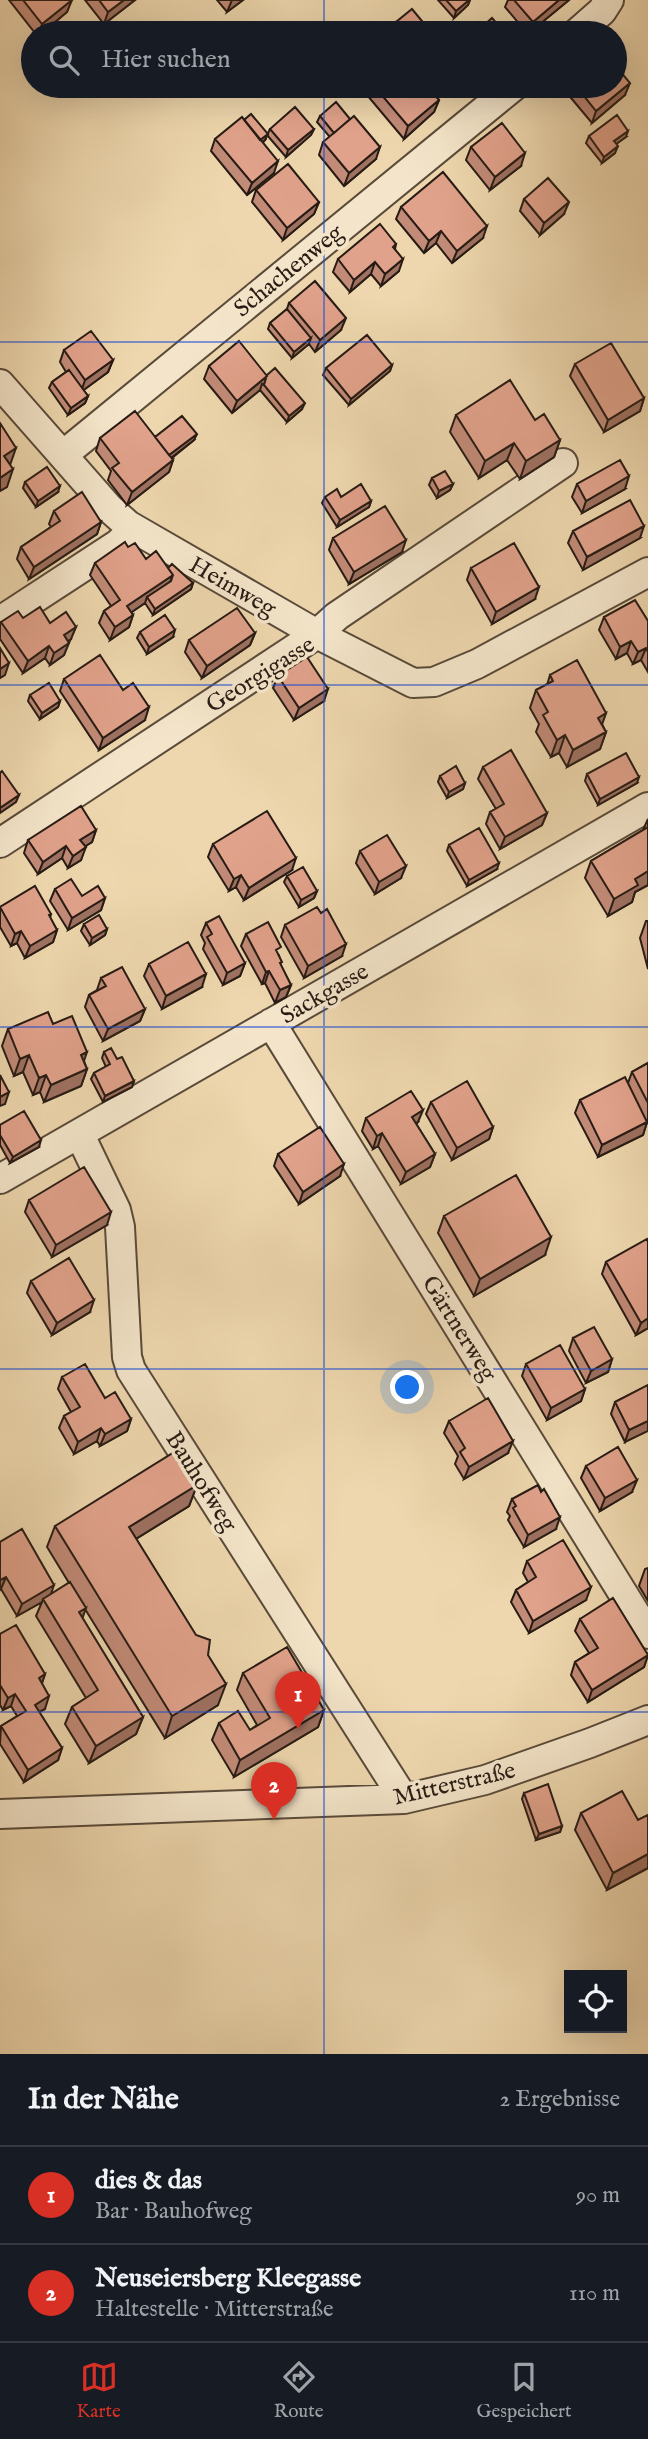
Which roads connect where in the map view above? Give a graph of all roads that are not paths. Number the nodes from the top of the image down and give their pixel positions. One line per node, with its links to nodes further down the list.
1 (609, 0): 2 (street)
2 (591, 21)
3 (499, 98): 5 (street, Schachenweg)
4 (0, 384): 5 (street, Heimweg)
5 (62, 455): 7 (street, Heimweg)
6 (563, 463): 10 (street)
7 (134, 529): 9 (street); 10 (street, Heimweg)
8 (648, 572): 10 (street, Georgigasse)
9 (0, 621)
10 (317, 634): 12 (street, Georgigasse)
11 (648, 807): 13 (street, Sackgasse)
12 (0, 843)
13 (271, 1023): 14 (street, Sackgasse); 16 (street, Gärtnerweg)
14 (80, 1135): 15 (street, Sackgasse); 18 (street, Bauhofweg)
15 (0, 1179)
16 (648, 1634)
17 (648, 1720): 18 (street, Mitterstraße)
18 (404, 1799): 19 (street, Mitterstraße)
19 (2, 1810)

